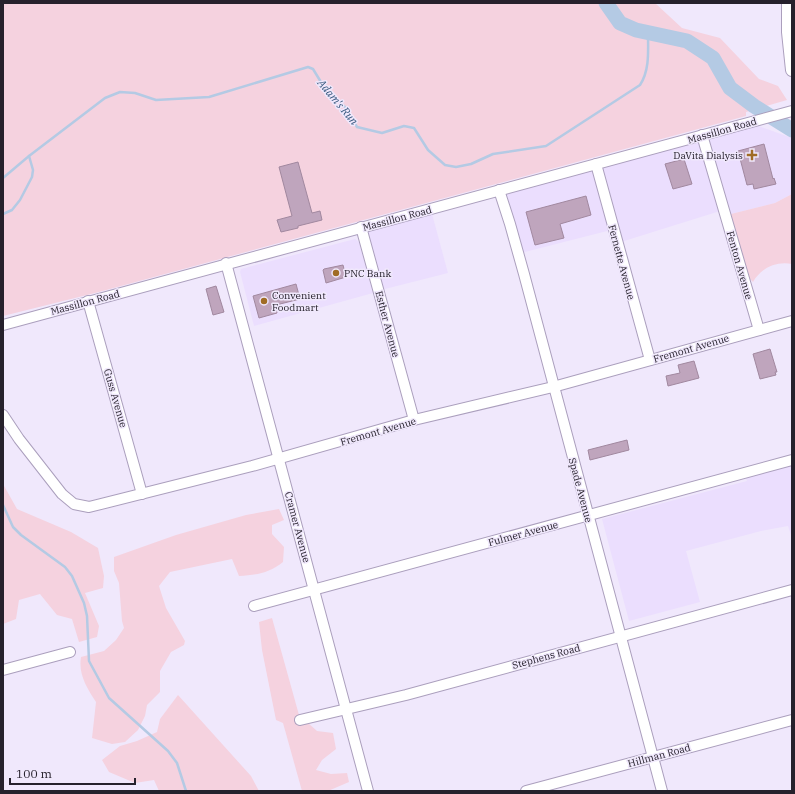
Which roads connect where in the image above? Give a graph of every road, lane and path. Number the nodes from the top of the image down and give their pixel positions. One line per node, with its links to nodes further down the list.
1 (788, 3): 2 (main road)
2 (792, 70)
3 (792, 111): 4 (street, Massillon Road)
4 (702, 135): 5 (street, Massillon Road); 12 (street, Fenton Avenue)
5 (596, 164): 6 (street, Massillon Road); 13 (street, Fernette Avenue)
6 (499, 190): 7 (street, Massillon Road); 14 (street, Spade Avenue)
7 (361, 227): 8 (street, Massillon Road); 16 (street, Esther Avenue)
8 (226, 263): 9 (street, Massillon Road); 17 (street, Cramer Avenue)
9 (88, 301): 11 (street, Massillon Road); 19 (street, Guss Avenue)
10 (792, 320): 12 (street, Fremont Avenue)
11 (3, 325)
12 (759, 330): 13 (street, Fremont Avenue)
13 (650, 360): 14 (street, Fremont Avenue)
14 (553, 387): 16 (street, Fremont Avenue); 20 (street, Spade Avenue)
15 (3, 415): 19 (street, Fremont Avenue)
16 (414, 420): 17 (street, Fremont Avenue)
17 (279, 457): 19 (street, Fremont Avenue); 21 (street, Cramer Avenue)
18 (792, 460): 20 (street, Fulmer Avenue)
19 (142, 494)
20 (588, 515): 21 (street, Fulmer Avenue); 24 (street, Spade Avenue)
21 (314, 589): 23 (street, Fulmer Avenue); 27 (street, Cramer Avenue)
22 (792, 590): 24 (street, Stephens Road)
23 (254, 606)
24 (620, 636): 27 (street, Stephens Road); 30 (street, Spade Avenue)
25 (70, 652): 26 (street)
26 (3, 670)
27 (347, 708): 28 (street, Stephens Road); 31 (street, Cramer Avenue)
28 (300, 720)
29 (792, 720): 30 (street, Hillman Road)
30 (653, 758): 32 (street, Hillman Road); 33 (street, Spade Avenue)
31 (368, 791)
32 (526, 791)
33 (662, 791)

